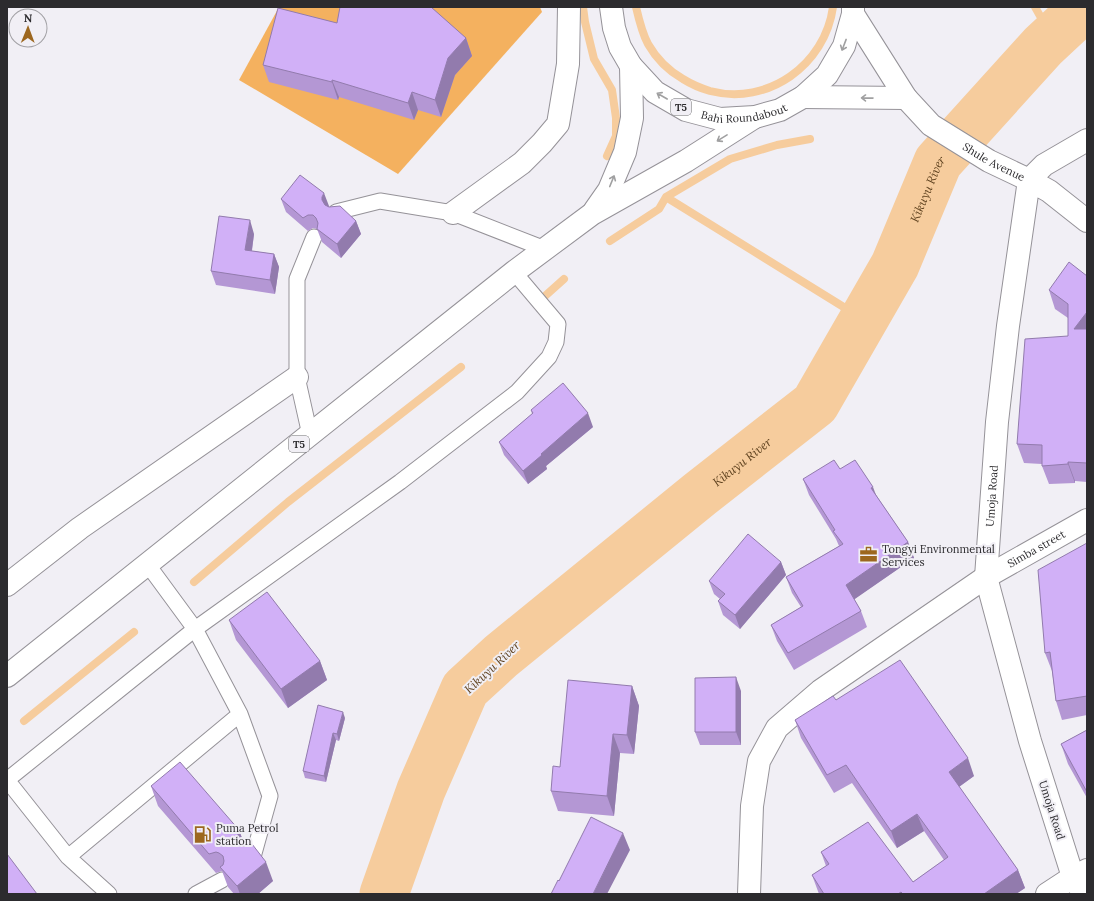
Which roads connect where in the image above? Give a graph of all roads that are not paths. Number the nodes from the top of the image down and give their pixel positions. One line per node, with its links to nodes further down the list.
1 (569, 7): 11 (main road)
2 (611, 7): 4 (main road, Bahi Roundabout / T5)
3 (853, 11): 5 (main road, Bahi Roundabout / T5, one-way to 5); 6 (main road, Shule Avenue)
4 (631, 66): 7 (main road, Bahi Roundabout / T5, one-way to 4); 12 (main road, T5, one-way to 4)
5 (803, 97): 6 (main road, one-way to 5); 7 (main road, Bahi Roundabout / T5)
6 (906, 98): 9 (main road, Shule Avenue)
7 (755, 117): 12 (main road, T5, one-way to 12)
8 (1087, 140): 9 (main road, Shule Avenue)
9 (1029, 180): 13 (main road); 21 (main road, Umoja Road)
10 (336, 212): 11 (lane)
11 (453, 213): 15 (lane)
12 (592, 214): 15 (main road, T5)
13 (1087, 221)
14 (314, 237): 17 (lane)
15 (545, 249): 16 (main road, T5)
16 (514, 272): 18 (main road, T5); 23 (lane)
17 (297, 377): 18 (lane); 22 (main road)
18 (310, 435): 20 (main road, T5)
19 (1087, 520): 21 (main road, Simba street)
20 (148, 565): 23 (lane); 24 (main road, T5)
21 (986, 577): 30 (main road, Umoja Road); 33 (main road, Simba street)
22 (7, 585)
23 (195, 629): 25 (lane); 26 (lane)
24 (7, 676)
25 (240, 714): 27 (lane); 28 (lane)
26 (7, 780): 27 (lane)
27 (68, 857): 31 (lane)
28 (253, 857)
29 (222, 880): 32 (lane)
30 (1081, 880): 34 (main road)
31 (109, 894)
32 (196, 894)
33 (749, 894)
34 (1047, 894)

